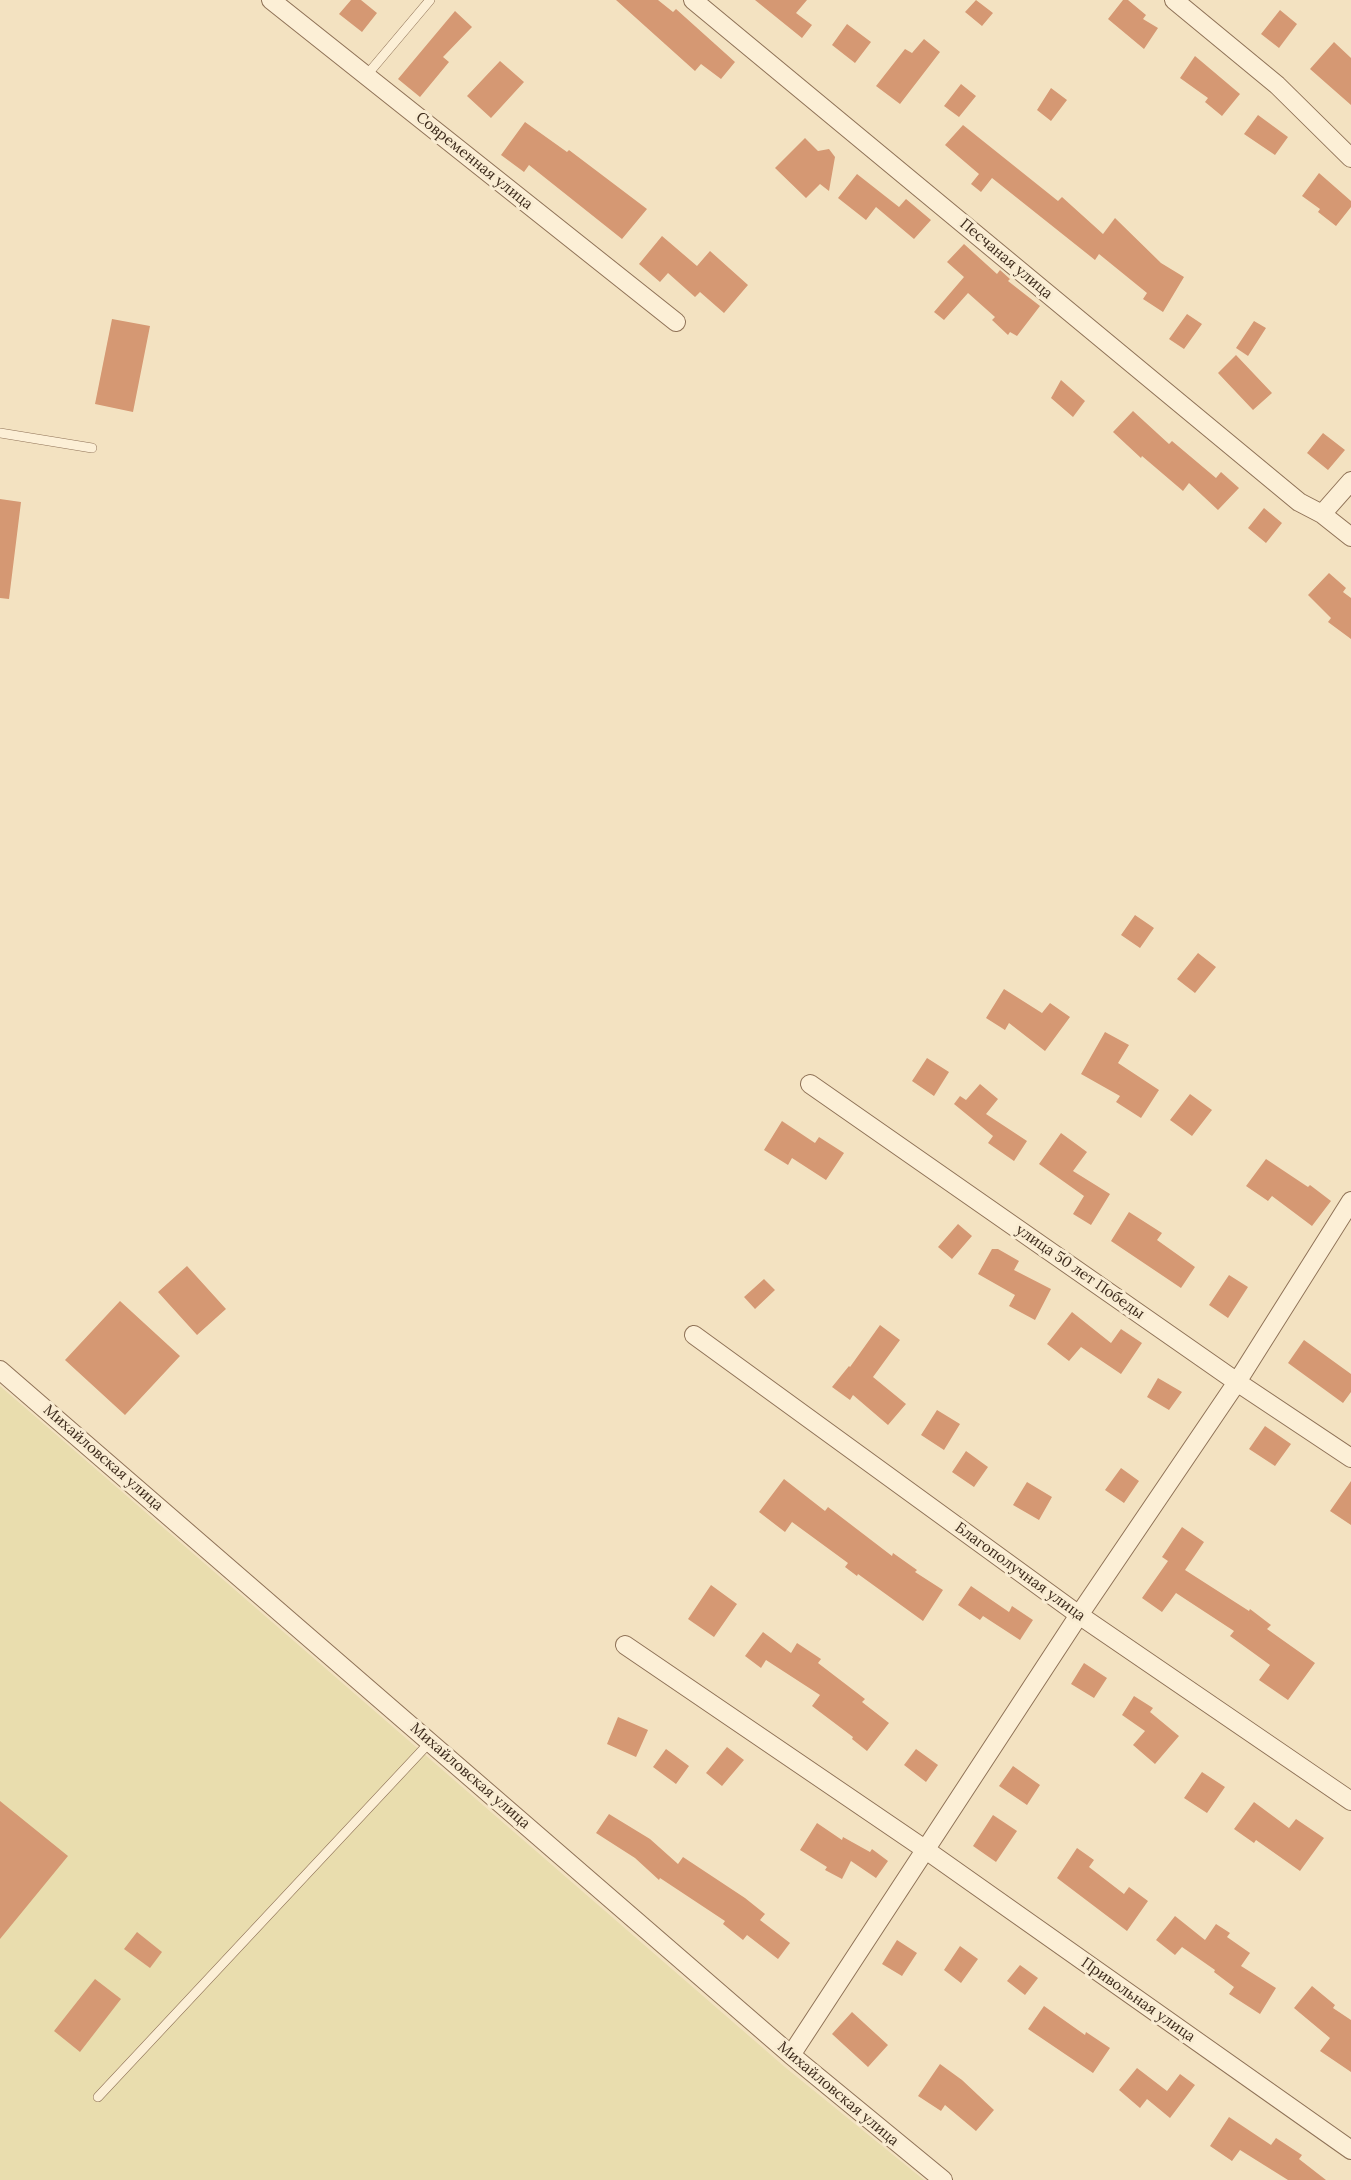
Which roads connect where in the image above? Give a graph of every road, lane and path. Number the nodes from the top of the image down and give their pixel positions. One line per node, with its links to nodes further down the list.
1 (272, 0): 5 (street, Современная улица)
2 (430, 0): 5 (lane)
3 (693, 0): 11 (street, Песчаная улица)
4 (1174, 0): 6 (street)
5 (366, 76): 7 (street, Современная улица)
6 (1351, 158)
7 (676, 322)
8 (0, 433): 9 (lane)
9 (92, 448)
10 (1351, 480): 11 (street)
11 (1322, 514): 12 (street, Песчаная улица)
12 (1351, 537)
13 (810, 1084): 17 (street, улица 50 лет Победы)
14 (1351, 1201): 17 (street)
15 (694, 1335): 19 (street, Благополучная улица)
16 (0, 1370): 21 (street, Михайловская улица)
17 (1237, 1382): 18 (street, улица 50 лет Победы); 19 (street)
18 (1351, 1458)
19 (1079, 1615): 22 (street, Благополучная улица); 23 (street)
20 (625, 1645): 23 (street, Привольная улица)
21 (430, 1742): 24 (street, Михайловская улица); 25 (lane)
22 (1351, 1802)
23 (926, 1850): 24 (street); 26 (street, Привольная улица)
24 (791, 2055): 27 (street, Михайловская улица)
25 (99, 2097)
26 (1351, 2150)
27 (943, 2180)

